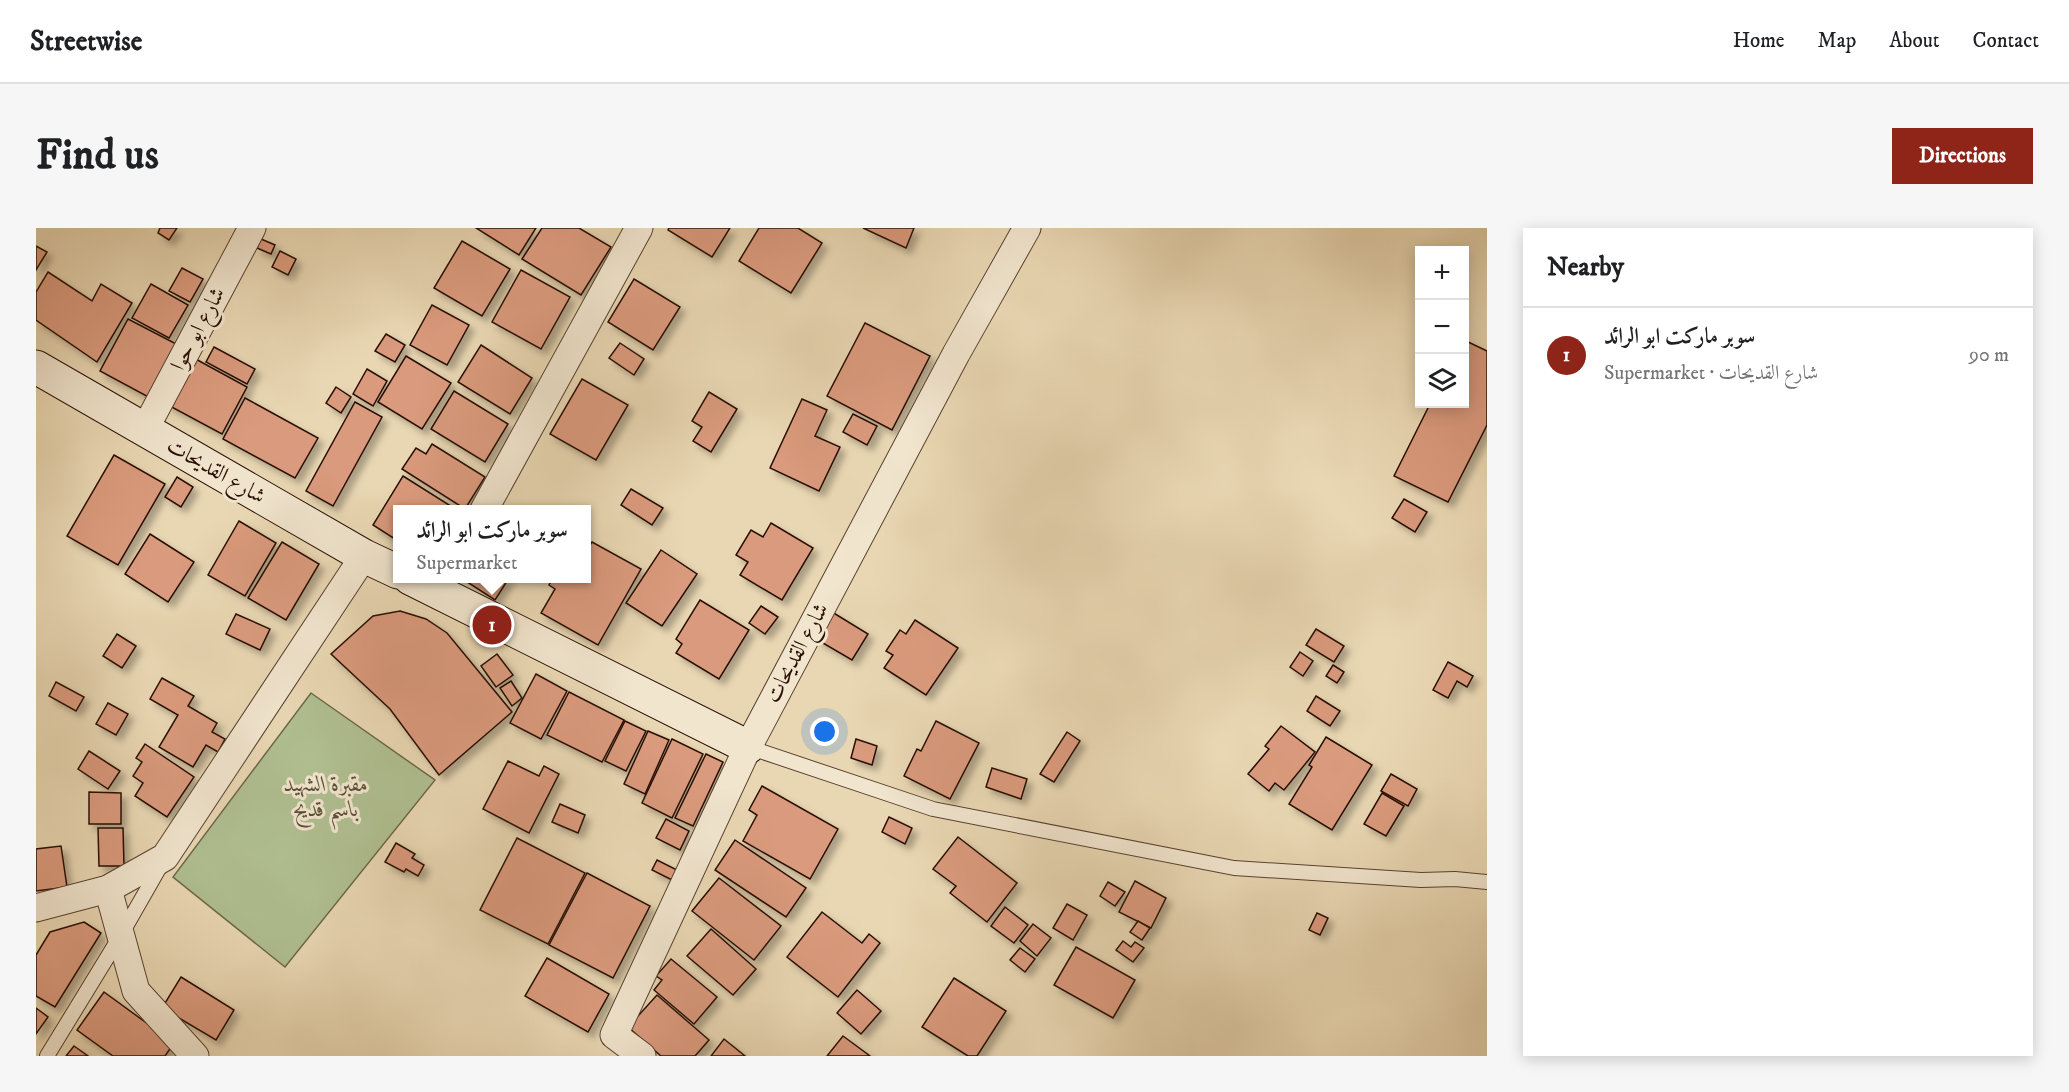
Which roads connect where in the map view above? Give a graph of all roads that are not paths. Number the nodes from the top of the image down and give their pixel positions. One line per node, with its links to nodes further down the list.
1 (252, 228): 5 (street, شارع ابو حوا)
2 (639, 228): 6 (street)
3 (1027, 228): 10 (street, شارع القديحات)
4 (36, 367): 5 (street, شارع القديحات)
5 (145, 429): 7 (street, شارع القديحات)
6 (487, 505)
7 (364, 556): 8 (street, شارع القديحات); 11 (street)
8 (393, 570)
9 (432, 583): 10 (street)
10 (748, 747): 12 (lane); 18 (street, شارع القديحات)
11 (165, 857): 13 (street); 15 (lane)
12 (1487, 882)
13 (108, 889): 14 (street); 15 (street)
14 (36, 908)
15 (121, 935): 16 (lane); 17 (street)
16 (47, 1056)
17 (195, 1056)
18 (642, 1056)

